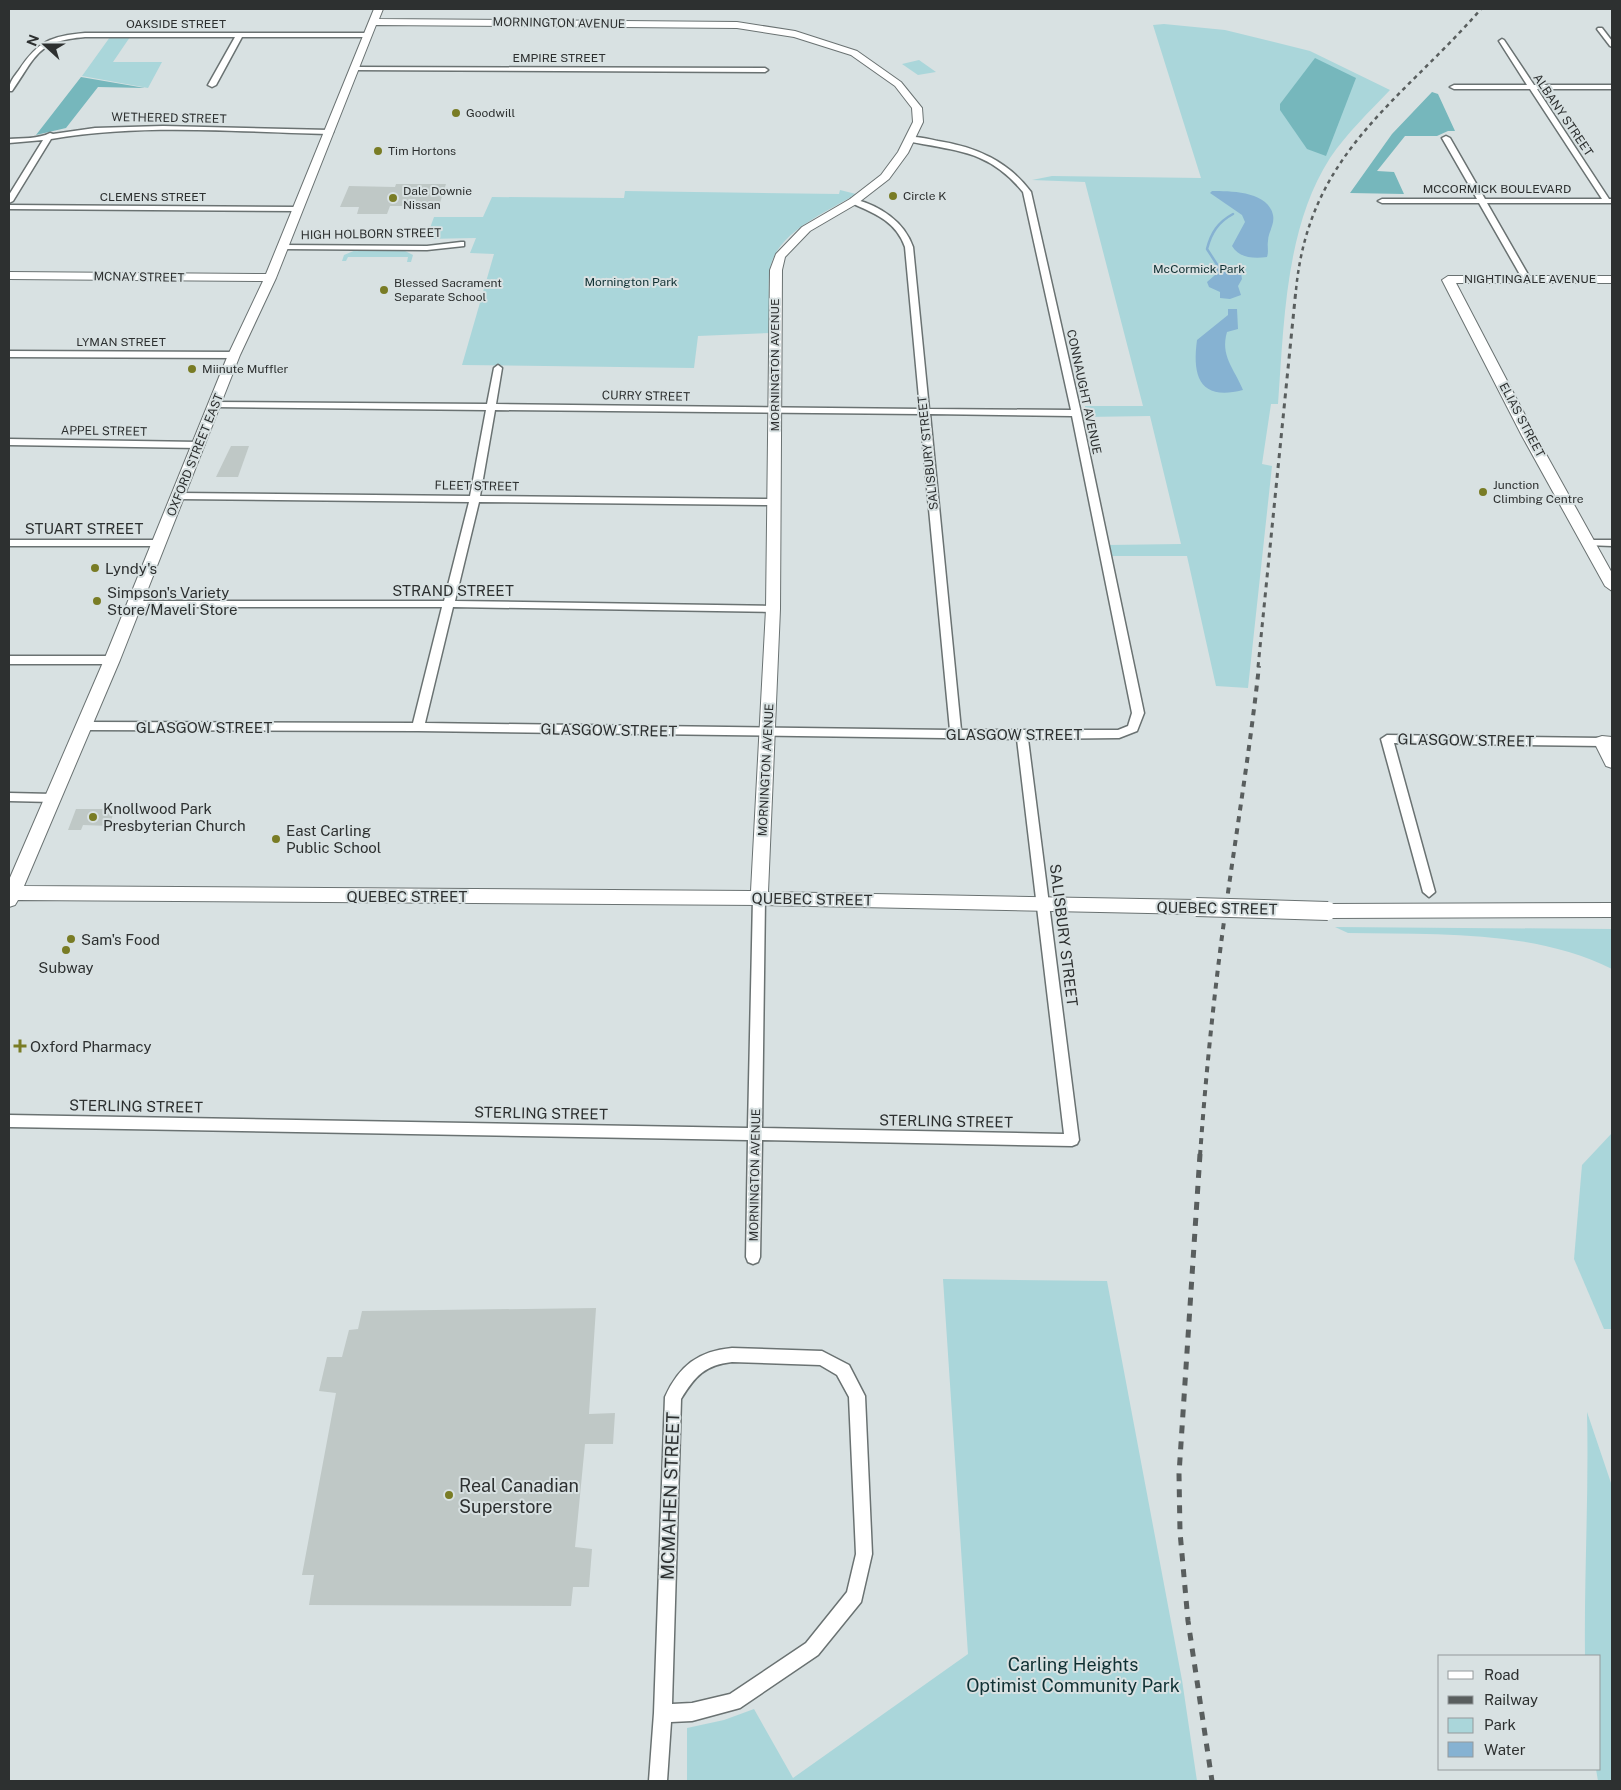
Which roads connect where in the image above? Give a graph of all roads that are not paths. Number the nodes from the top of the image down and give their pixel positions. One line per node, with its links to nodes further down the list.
1 (378, 9): 2 (street, OXFORD STREET EAST)
2 (372, 22): 4 (street, OXFORD STREET EAST); 18 (street, MORNINGTON AVENUE)
3 (1600, 29): 7 (street)
4 (366, 35): 5 (street, OAKSIDE STREET); 8 (street, OXFORD STREET EAST)
5 (239, 36): 10 (street); 14 (street, OAKSIDE STREET)
6 (1502, 41): 12 (street, ALBANY STREET)
7 (1612, 44)
8 (354, 69): 9 (street, EMPIRE STREET); 15 (street, OXFORD STREET EAST)
9 (765, 70)
10 (212, 85)
11 (1454, 86): 12 (street)
12 (1531, 87): 13 (street); 24 (street, ALBANY STREET)
13 (1612, 87)
14 (9, 90)
15 (329, 132): 16 (street, WETHERED STREET); 26 (street, OXFORD STREET EAST)
16 (50, 135): 19 (street, WETHERED STREET); 22 (street)
17 (1446, 138): 21 (street)
18 (910, 139): 23 (street, MORNINGTON AVENUE); 41 (street, CONNAUGHT AVENUE)
19 (9, 142)
20 (1382, 200): 21 (street, MCCORMICK BOULEVARD)
21 (1481, 200): 24 (street, MCCORMICK BOULEVARD); 31 (street)
22 (9, 201)
23 (854, 201): 39 (street, MORNINGTON AVENUE); 40 (street, SALISBURY STREET)
24 (1610, 201)
25 (9, 207): 26 (street, CLEMENS STREET)
26 (297, 209): 28 (street, OXFORD STREET EAST)
27 (461, 244): 28 (street, HIGH HOLBORN STREET)
28 (282, 247): 30 (street, OXFORD STREET EAST)
29 (9, 275): 30 (street, MCNAY STREET)
30 (270, 278): 35 (street, OXFORD STREET EAST)
31 (1526, 278): 32 (street, NIGHTINGALE AVENUE); 33 (street, NIGHTINGALE AVENUE)
32 (1612, 279)
33 (1448, 280): 49 (street, ELIAS STREET)
34 (9, 354): 35 (street, LYMAN STREET)
35 (234, 355): 37 (street, OXFORD STREET EAST)
36 (498, 368): 38 (street)
37 (216, 404): 38 (street, CURRY STREET); 43 (street, OXFORD STREET EAST)
38 (492, 407): 39 (street, CURRY STREET); 45 (street)
39 (775, 410): 40 (street, CURRY STREET); 46 (street, MORNINGTON AVENUE)
40 (924, 412): 41 (street, CURRY STREET); 61 (street, SALISBURY STREET)
41 (1076, 413): 59 (street, CONNAUGHT AVENUE)
42 (9, 442): 43 (street, APPEL STREET)
43 (199, 445): 44 (street, OXFORD STREET EAST)
44 (178, 496): 45 (street, FLEET STREET); 48 (street, OXFORD STREET EAST)
45 (474, 498): 46 (street, FLEET STREET); 53 (street)
46 (774, 502): 54 (street, MORNINGTON AVENUE)
47 (9, 543): 48 (street, STUART STREET)
48 (158, 543): 52 (street, OXFORD STREET EAST)
49 (1590, 543): 50 (street); 51 (street, ELIAS STREET)
50 (1612, 543)
51 (1612, 586)
52 (133, 604): 53 (street, STRAND STREET); 56 (street, OXFORD STREET EAST)
53 (448, 604): 54 (street, STRAND STREET); 58 (street)
54 (773, 609): 60 (street, MORNINGTON AVENUE)
55 (9, 660): 56 (street)
56 (112, 660): 57 (street, OXFORD STREET EAST)
57 (84, 726): 58 (street, GLASGOW STREET); 66 (street, OXFORD STREET EAST)
58 (418, 727): 60 (street, GLASGOW STREET)
59 (1133, 728): 62 (street, GLASGOW STREET)
60 (768, 733): 61 (street, GLASGOW STREET); 69 (street, MORNINGTON AVENUE)
61 (956, 734): 62 (street, GLASGOW STREET)
62 (1022, 735): 70 (street, SALISBURY STREET)
63 (1607, 742): 64 (street); 67 (street, GLASGOW STREET)
64 (1612, 762)
65 (9, 797): 66 (street)
66 (53, 798): 68 (street, OXFORD STREET EAST)
67 (1429, 892)
68 (11, 896): 69 (street, QUEBEC STREET)
69 (760, 898): 70 (street, QUEBEC STREET); 73 (street, MORNINGTON AVENUE)
70 (1044, 904): 71 (street, QUEBEC STREET, bridge); 74 (street, SALISBURY STREET)
71 (1612, 910)
72 (9, 1121): 73 (street, STERLING STREET)
73 (756, 1133): 74 (street, STERLING STREET); 75 (street, MORNINGTON AVENUE)
74 (1072, 1140)
75 (754, 1257)
76 (663, 1713): 76 (street, MCMAHEN STREET); 77 (street, MCMAHEN STREET)
77 (658, 1781)

